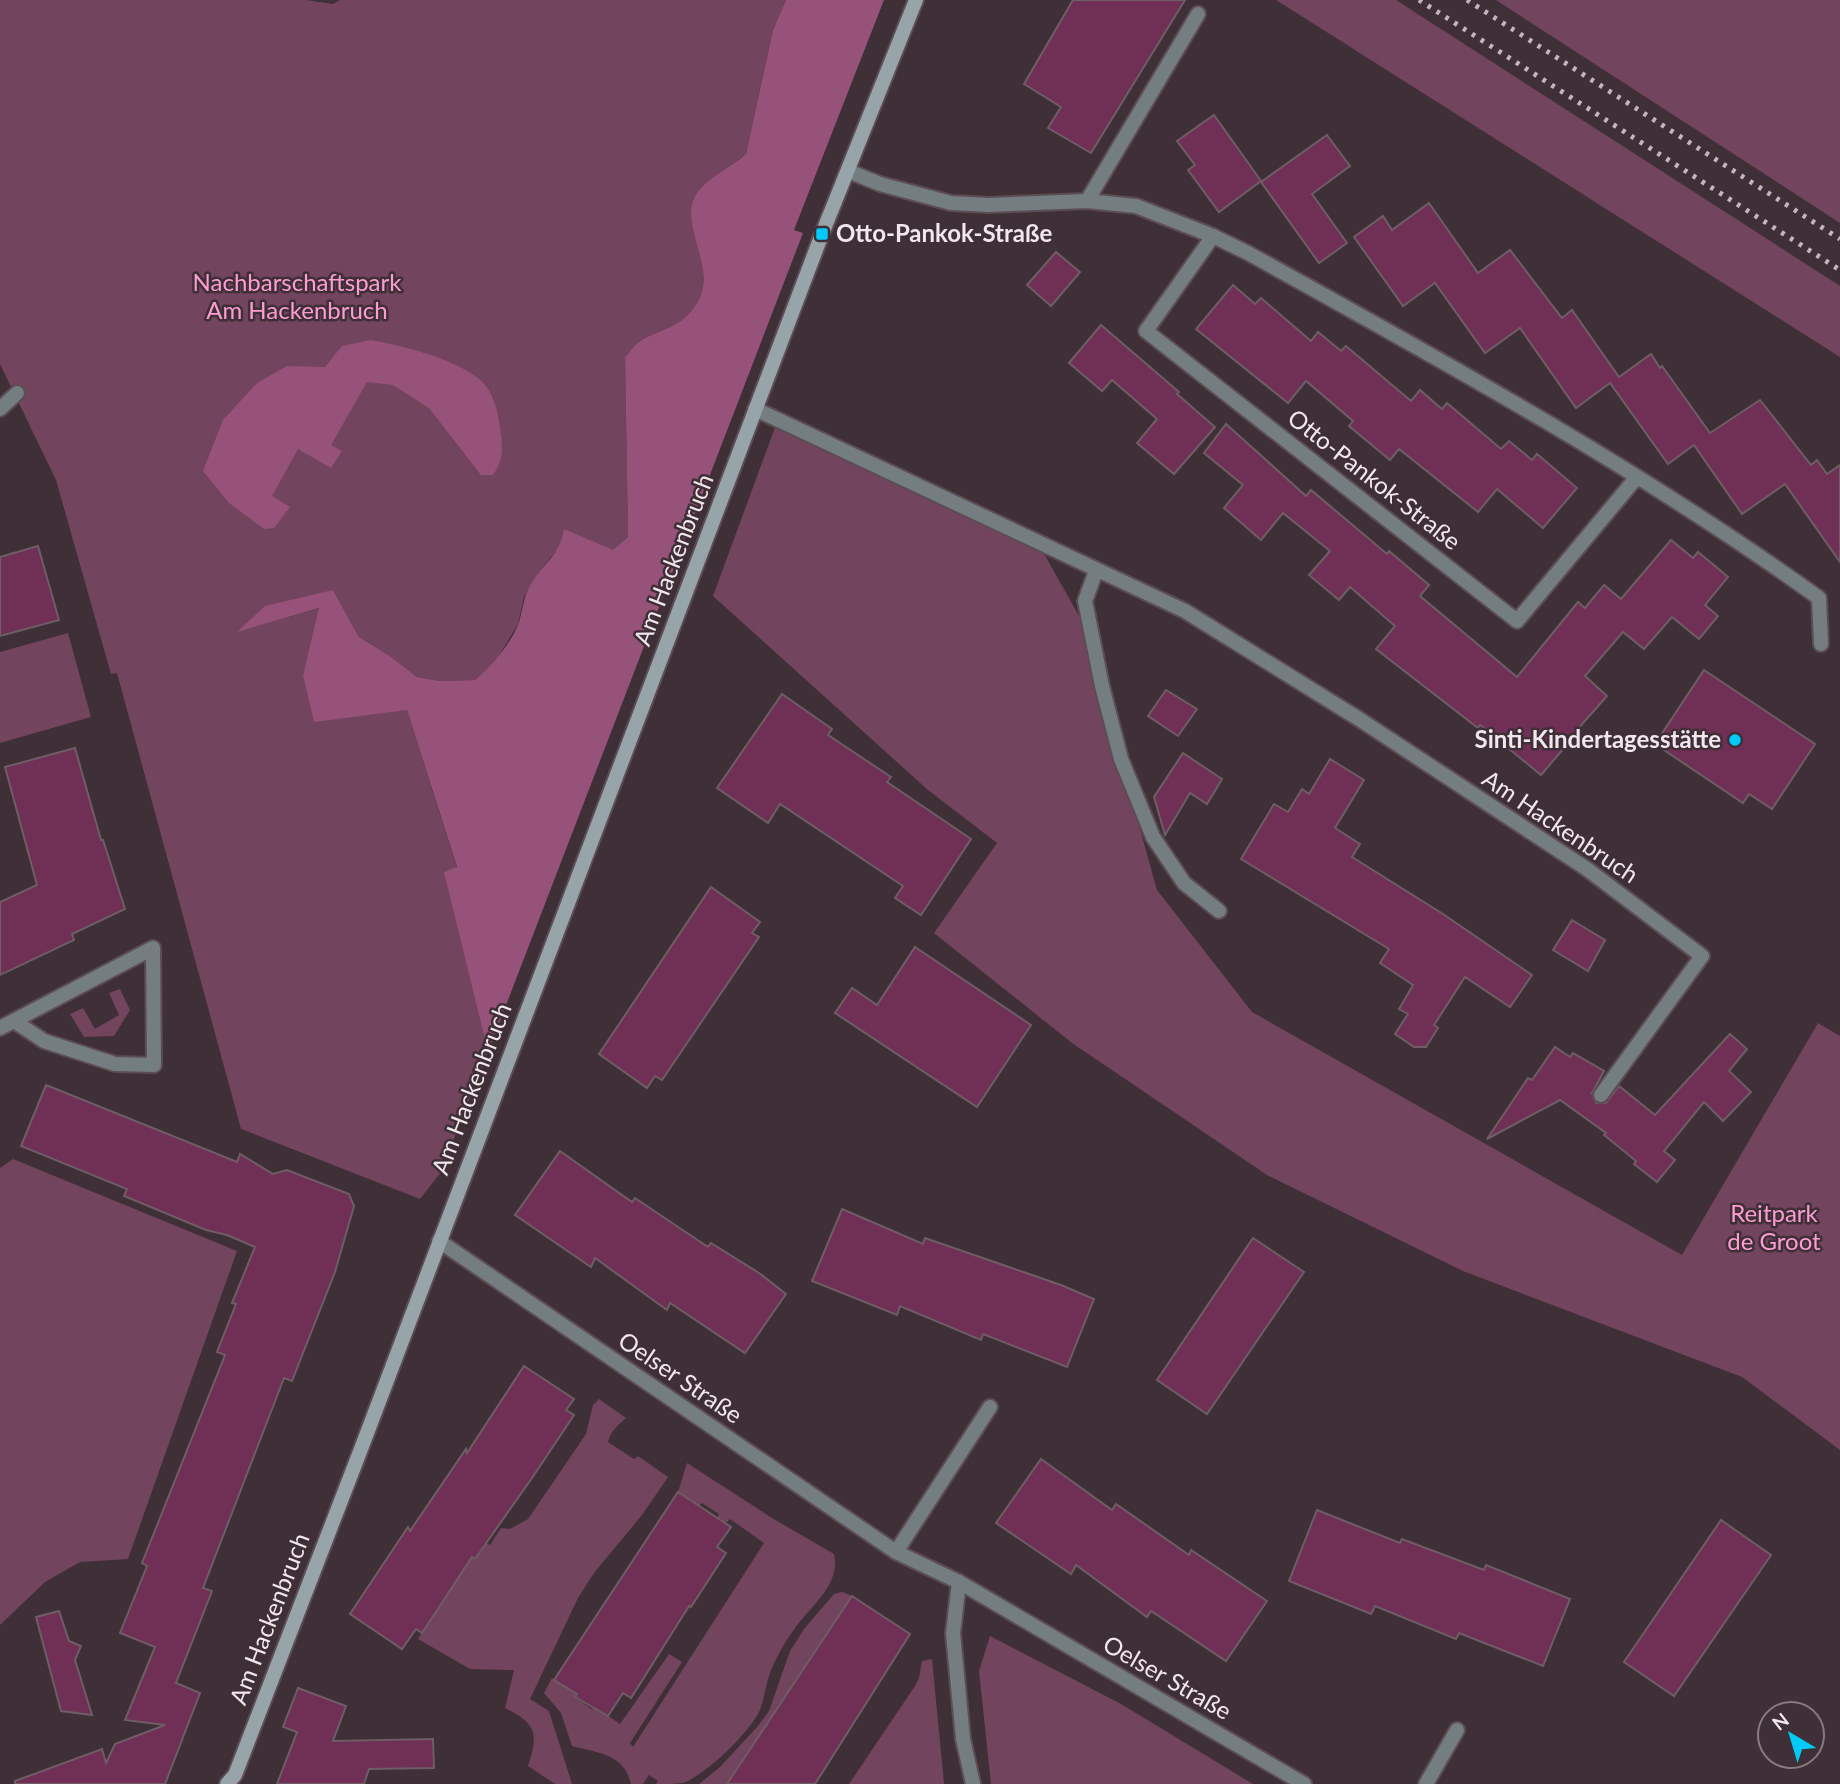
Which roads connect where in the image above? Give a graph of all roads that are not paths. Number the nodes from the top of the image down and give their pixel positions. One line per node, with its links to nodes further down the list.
1 (916, 0): 3 (street, Am Hackenbruch)
2 (1198, 14): 4 (street)
3 (848, 172): 4 (street); 8 (street, Am Hackenbruch)
4 (1087, 201): 5 (street)
5 (1213, 236): 9 (street); 9 (street, Otto-Pankok-Straße)
6 (17, 393): 7 (street)
7 (0, 409)
8 (755, 409): 10 (street, Am Hackenbruch); 16 (street, Am Hackenbruch)
9 (1637, 477): 11 (street)
10 (1096, 571): 12 (street); 15 (street, Am Hackenbruch)
11 (1821, 643)
12 (1219, 911)
13 (14, 1021): 13 (street); 14 (street)
14 (0, 1028)
15 (1601, 1095)
16 (439, 1241): 18 (street, Oelser Straße); 21 (street, Am Hackenbruch)
17 (990, 1407): 18 (street)
18 (896, 1552): 19 (street, Oelser Straße)
19 (959, 1582): 22 (street); 23 (street, Oelser Straße)
20 (1457, 1730): 24 (street)
21 (227, 1784)
22 (973, 1784)
23 (1304, 1784)
24 (1426, 1784)

